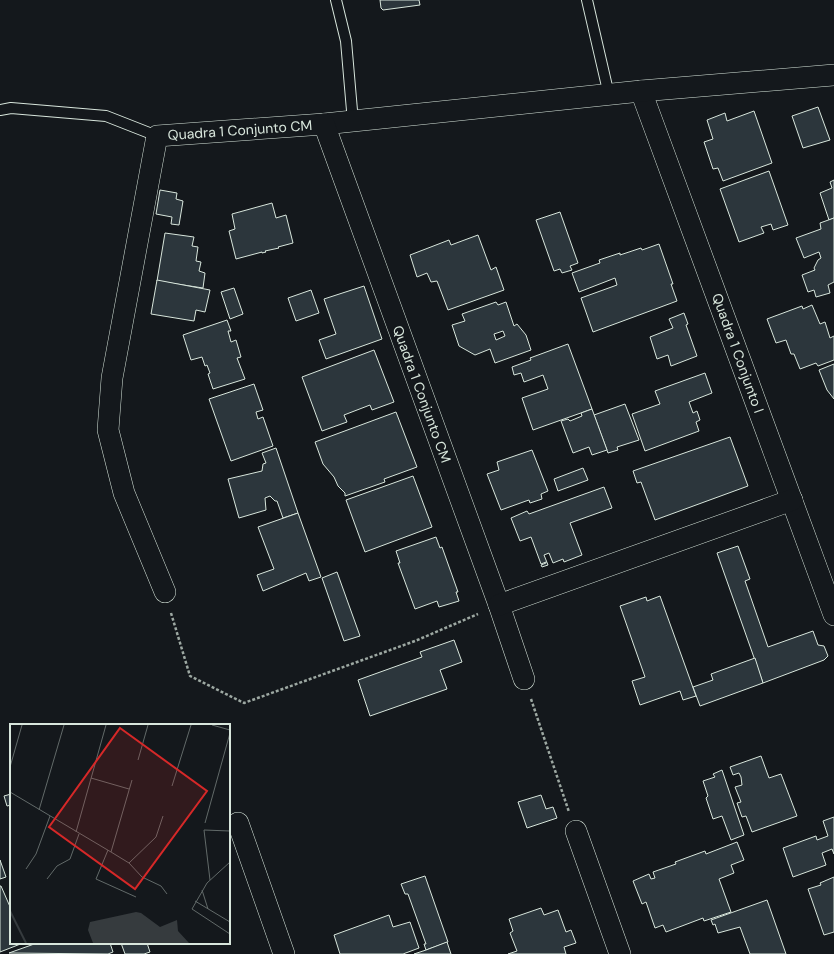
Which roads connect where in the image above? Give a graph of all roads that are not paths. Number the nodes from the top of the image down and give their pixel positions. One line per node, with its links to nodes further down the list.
1 (336, 0): 7 (lane)
2 (587, 0): 5 (lane)
3 (834, 75): 4 (street)
4 (641, 91): 5 (street); 10 (street, Quadra 1 Conjunto I)
5 (609, 95): 7 (street)
6 (0, 110): 9 (lane)
7 (353, 122): 8 (street)
8 (324, 124): 9 (street, Quadra 1 Conjunto CM); 12 (street, Quadra 1 Conjunto CM)
9 (157, 136): 11 (street, Quadra 1 Conjunto CM)
10 (792, 500): 12 (street); 13 (street, Quadra 1 Conjunto I)
11 (165, 592)
12 (499, 605): 14 (street, Quadra 1 Conjunto CM)
13 (834, 615)
14 (524, 679)
15 (238, 823): 17 (street)
16 (576, 831): 18 (street)
17 (284, 954)
18 (620, 954)

